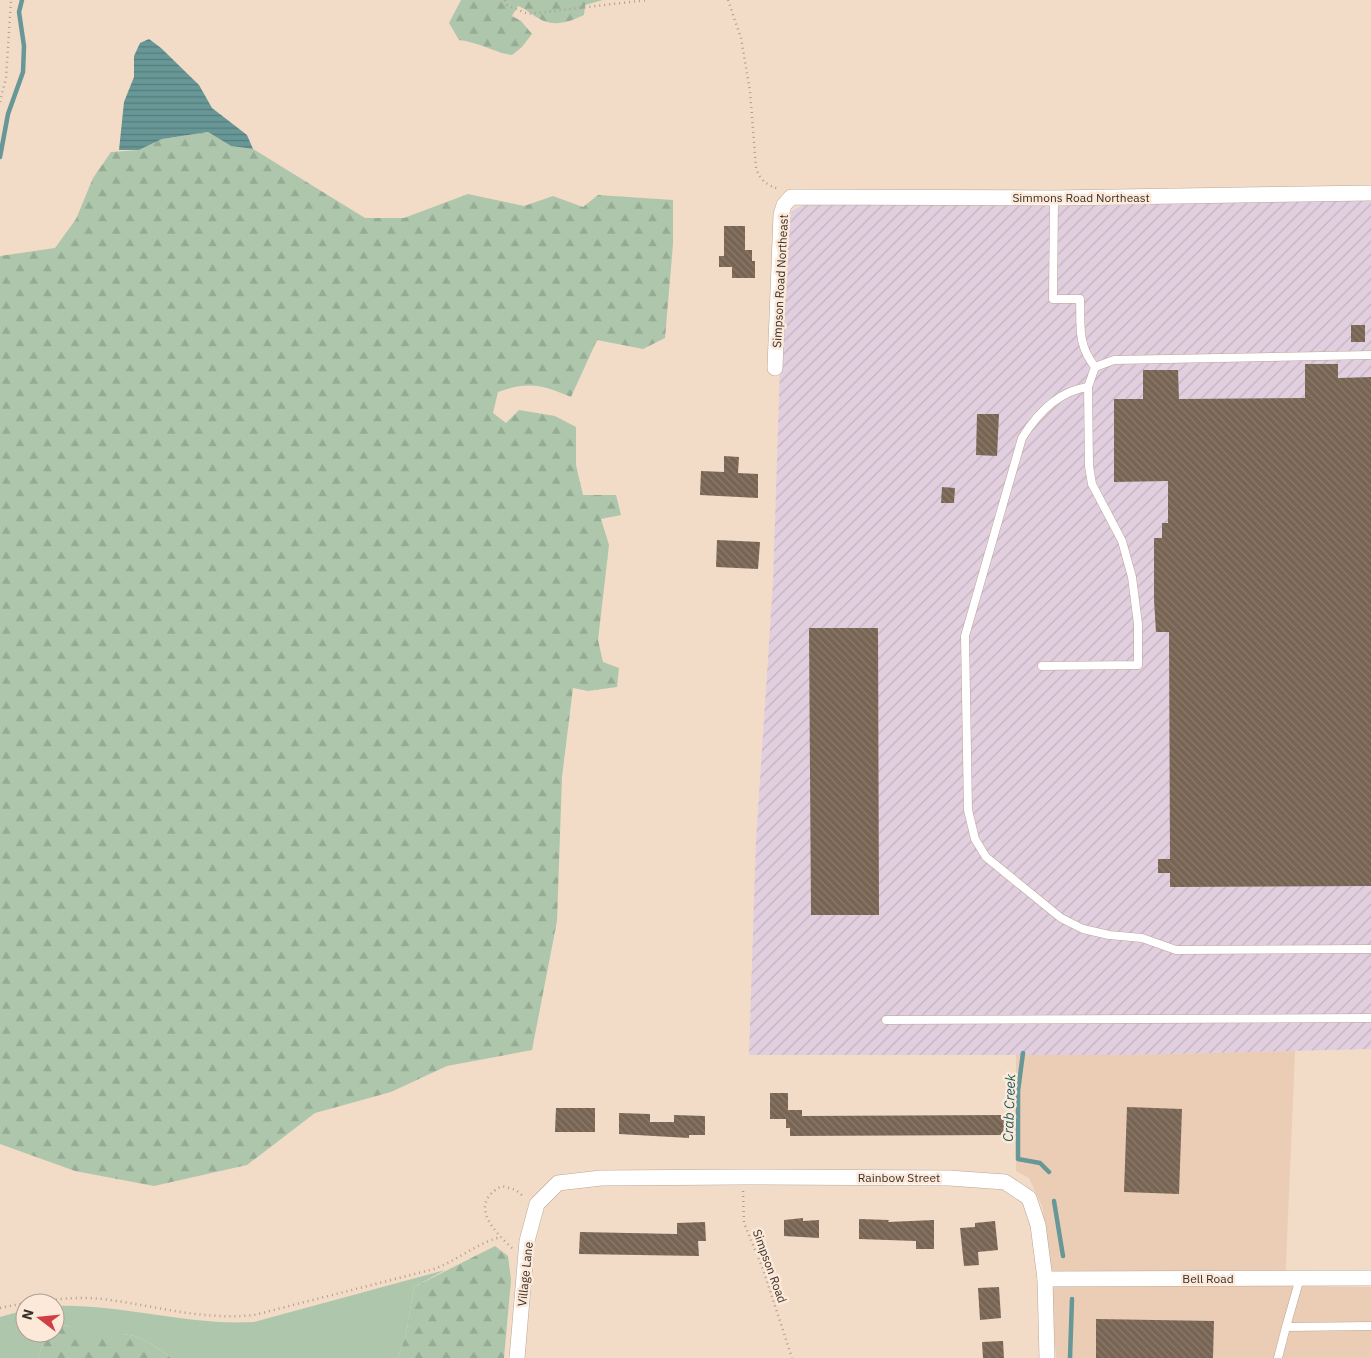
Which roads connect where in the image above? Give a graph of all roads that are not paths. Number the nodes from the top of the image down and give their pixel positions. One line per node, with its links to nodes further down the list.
1 (1371, 193): 3 (street, Simmons Road Northeast)
2 (788, 194): 3 (street, Simmons Road Northeast); 6 (street, Simpson Road Northeast)
3 (1054, 198): 5 (lane)
4 (1371, 354): 5 (lane)
5 (1095, 367): 7 (lane)
6 (775, 368)
7 (1088, 387): 8 (lane); 9 (lane)
8 (1042, 666)
9 (1371, 950)
10 (1371, 1018): 11 (lane)
11 (886, 1020)
12 (601, 1178): 13 (street, Rainbow Street); 18 (street, Village Lane)
13 (1045, 1278): 14 (street, Bell Road); 19 (street, Rainbow Street)
14 (1300, 1278): 15 (street, Bell Road); 17 (lane)
15 (1371, 1278)
16 (1371, 1326): 17 (lane)
17 (1286, 1327): 20 (lane)
18 (517, 1358)
19 (1047, 1358)
20 (1278, 1358)

